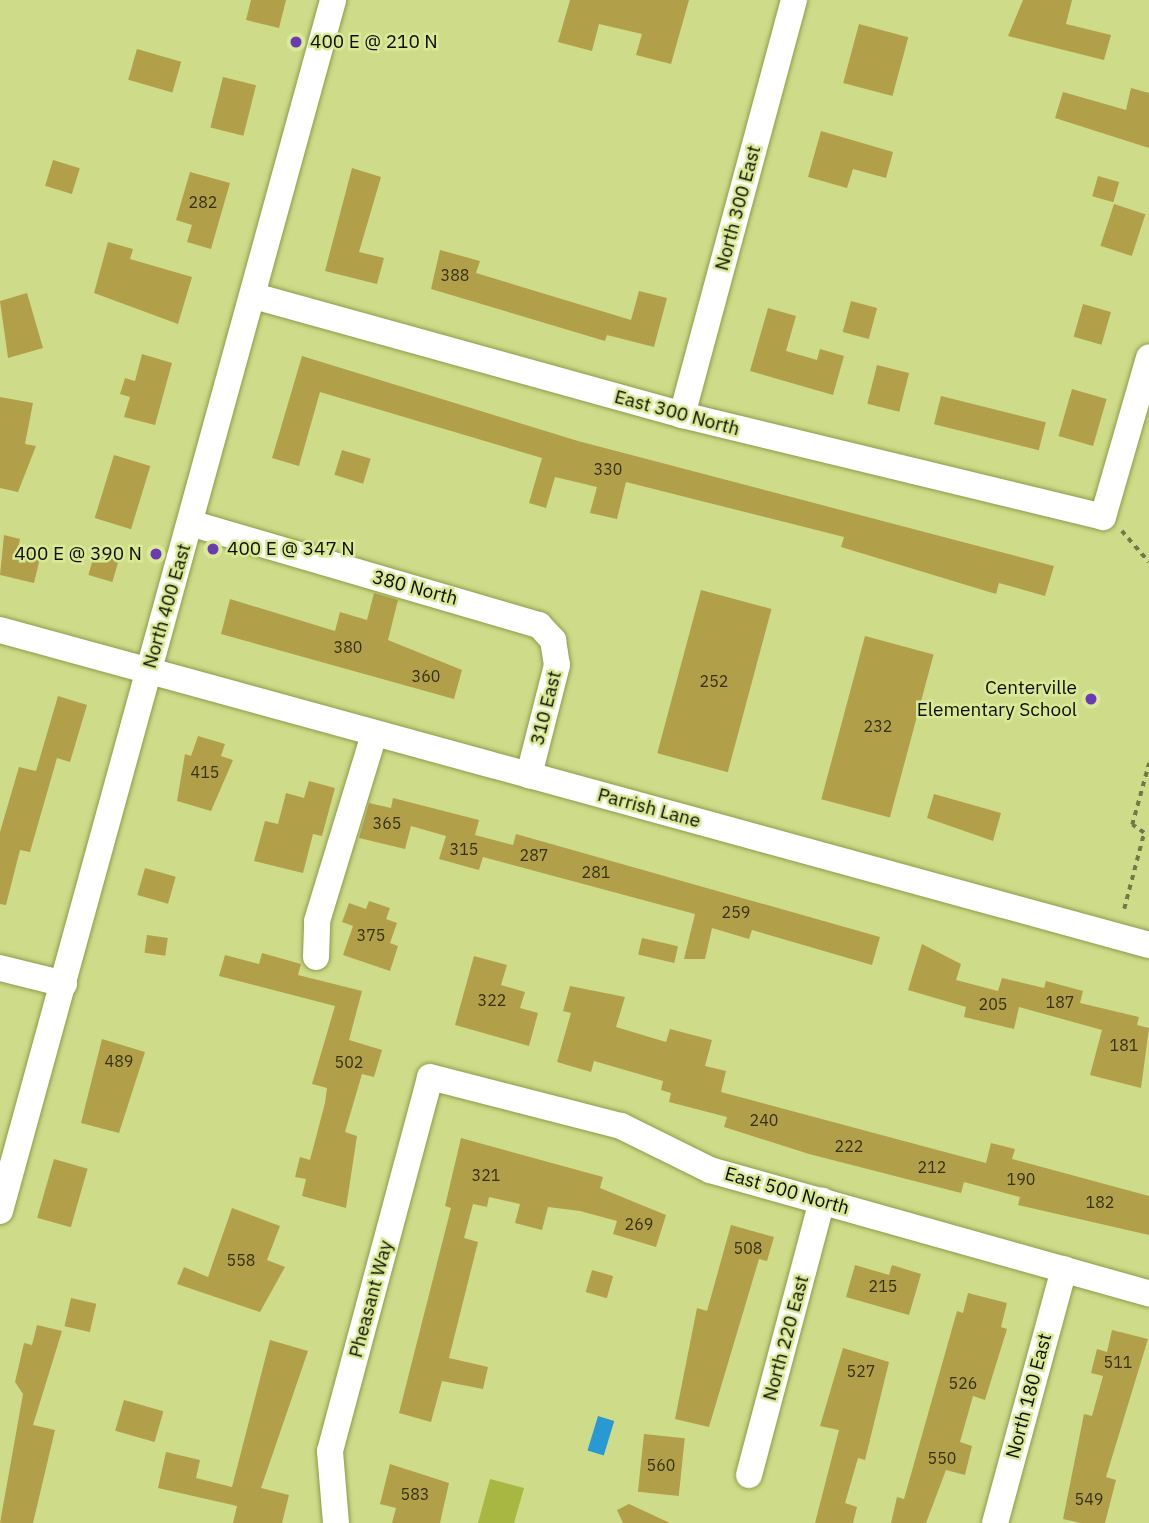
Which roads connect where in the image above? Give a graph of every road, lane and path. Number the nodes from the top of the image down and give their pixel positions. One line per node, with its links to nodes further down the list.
1 (333, 0): 3 (street, North 400 East)
2 (794, 0): 5 (street, North 300 East)
3 (254, 296): 5 (street, East 300 North); 7 (street, North 400 East)
4 (1149, 358): 6 (street)
5 (682, 415): 6 (street, East 300 North)
6 (1110, 521): 8 (path)
7 (190, 523): 10 (street, 380 North); 11 (street, North 400 East)
8 (1149, 562)
9 (0, 630): 11 (street, Parrish Lane)
10 (553, 640): 14 (street, 310 East)
11 (149, 670): 12 (street, Parrish Lane); 19 (street, North 400 East)
12 (374, 734): 14 (street, Parrish Lane); 17 (street)
13 (1149, 763): 15 (path)
14 (529, 775): 16 (street, Parrish Lane)
15 (1124, 909)
16 (1149, 945)
17 (316, 957)
18 (0, 968): 19 (street)
19 (64, 984): 22 (street, North 400 East)
20 (430, 1077): 21 (street, East 500 North); 26 (street, Pheasant Way)
21 (822, 1201): 23 (street, East 500 North); 25 (street, North 220 East)
22 (0, 1211)
23 (1064, 1269): 24 (street, East 500 North); 27 (street, North 180 East)
24 (1149, 1293)
25 (749, 1475)
26 (336, 1523)
27 (995, 1523)

